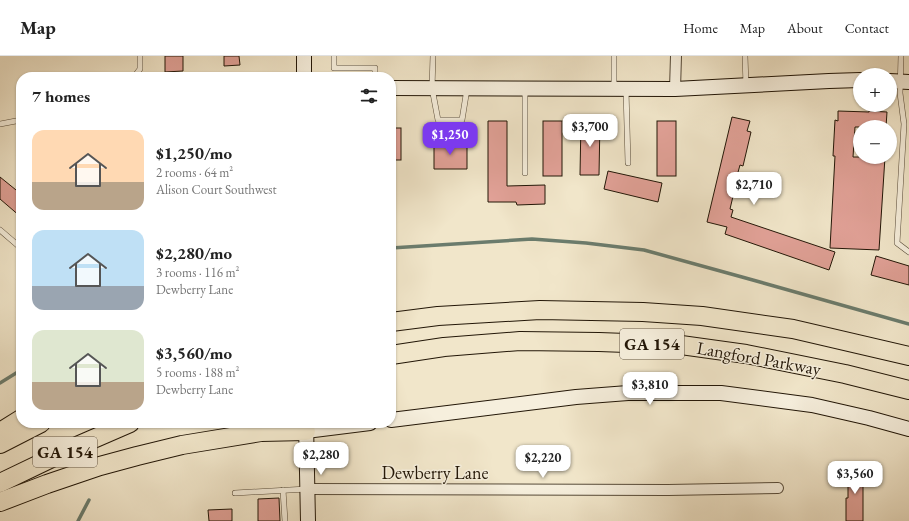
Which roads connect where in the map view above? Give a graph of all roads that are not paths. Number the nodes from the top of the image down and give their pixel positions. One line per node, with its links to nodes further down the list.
1 (140, 56): 9 (lane)
2 (304, 56): 10 (street)
3 (334, 56): 11 (lane)
4 (433, 56): 16 (lane)
5 (614, 56): 19 (lane)
6 (676, 56): 20 (street)
7 (745, 56): 14 (lane)
8 (901, 56): 13 (lane)
9 (137, 72)
10 (304, 72)
11 (375, 72)
12 (853, 80): 14 (street)
13 (900, 82): 23 (lane)
14 (746, 85): 20 (street)
15 (396, 88): 16 (street)
16 (432, 88): 17 (street); 17 (lane)
17 (467, 88): 18 (street)
18 (525, 89): 19 (street); 25 (lane)
19 (620, 89): 20 (street); 24 (lane)
20 (675, 89)
21 (16, 121): 22 (lane)
22 (0, 124)
23 (906, 125): 28 (lane)
24 (628, 163)
25 (525, 173)
26 (0, 230): 27 (lane)
27 (16, 244)
28 (909, 252)
29 (396, 321): 31 (highway, Langford Parkway / GA 154)
30 (396, 354): 32 (highway, Langford Parkway / GA 154)
31 (909, 356)
32 (909, 390)
33 (396, 419): 39 (street)
34 (16, 422): 40 (highway)
35 (31, 428): 41 (highway, GA 154)
36 (118, 428): 42 (highway, GA 154)
37 (297, 428): 47 (highway)
38 (306, 428): 44 (street)
39 (909, 429)
40 (0, 432)
41 (0, 444)
42 (0, 483)
43 (778, 488): 44 (street, Dewberry Lane)
44 (308, 489): 45 (lane); 49 (street)
45 (283, 490): 46 (lane); 48 (lane)
46 (235, 493)
47 (0, 502)
48 (285, 521)
49 (308, 521)

